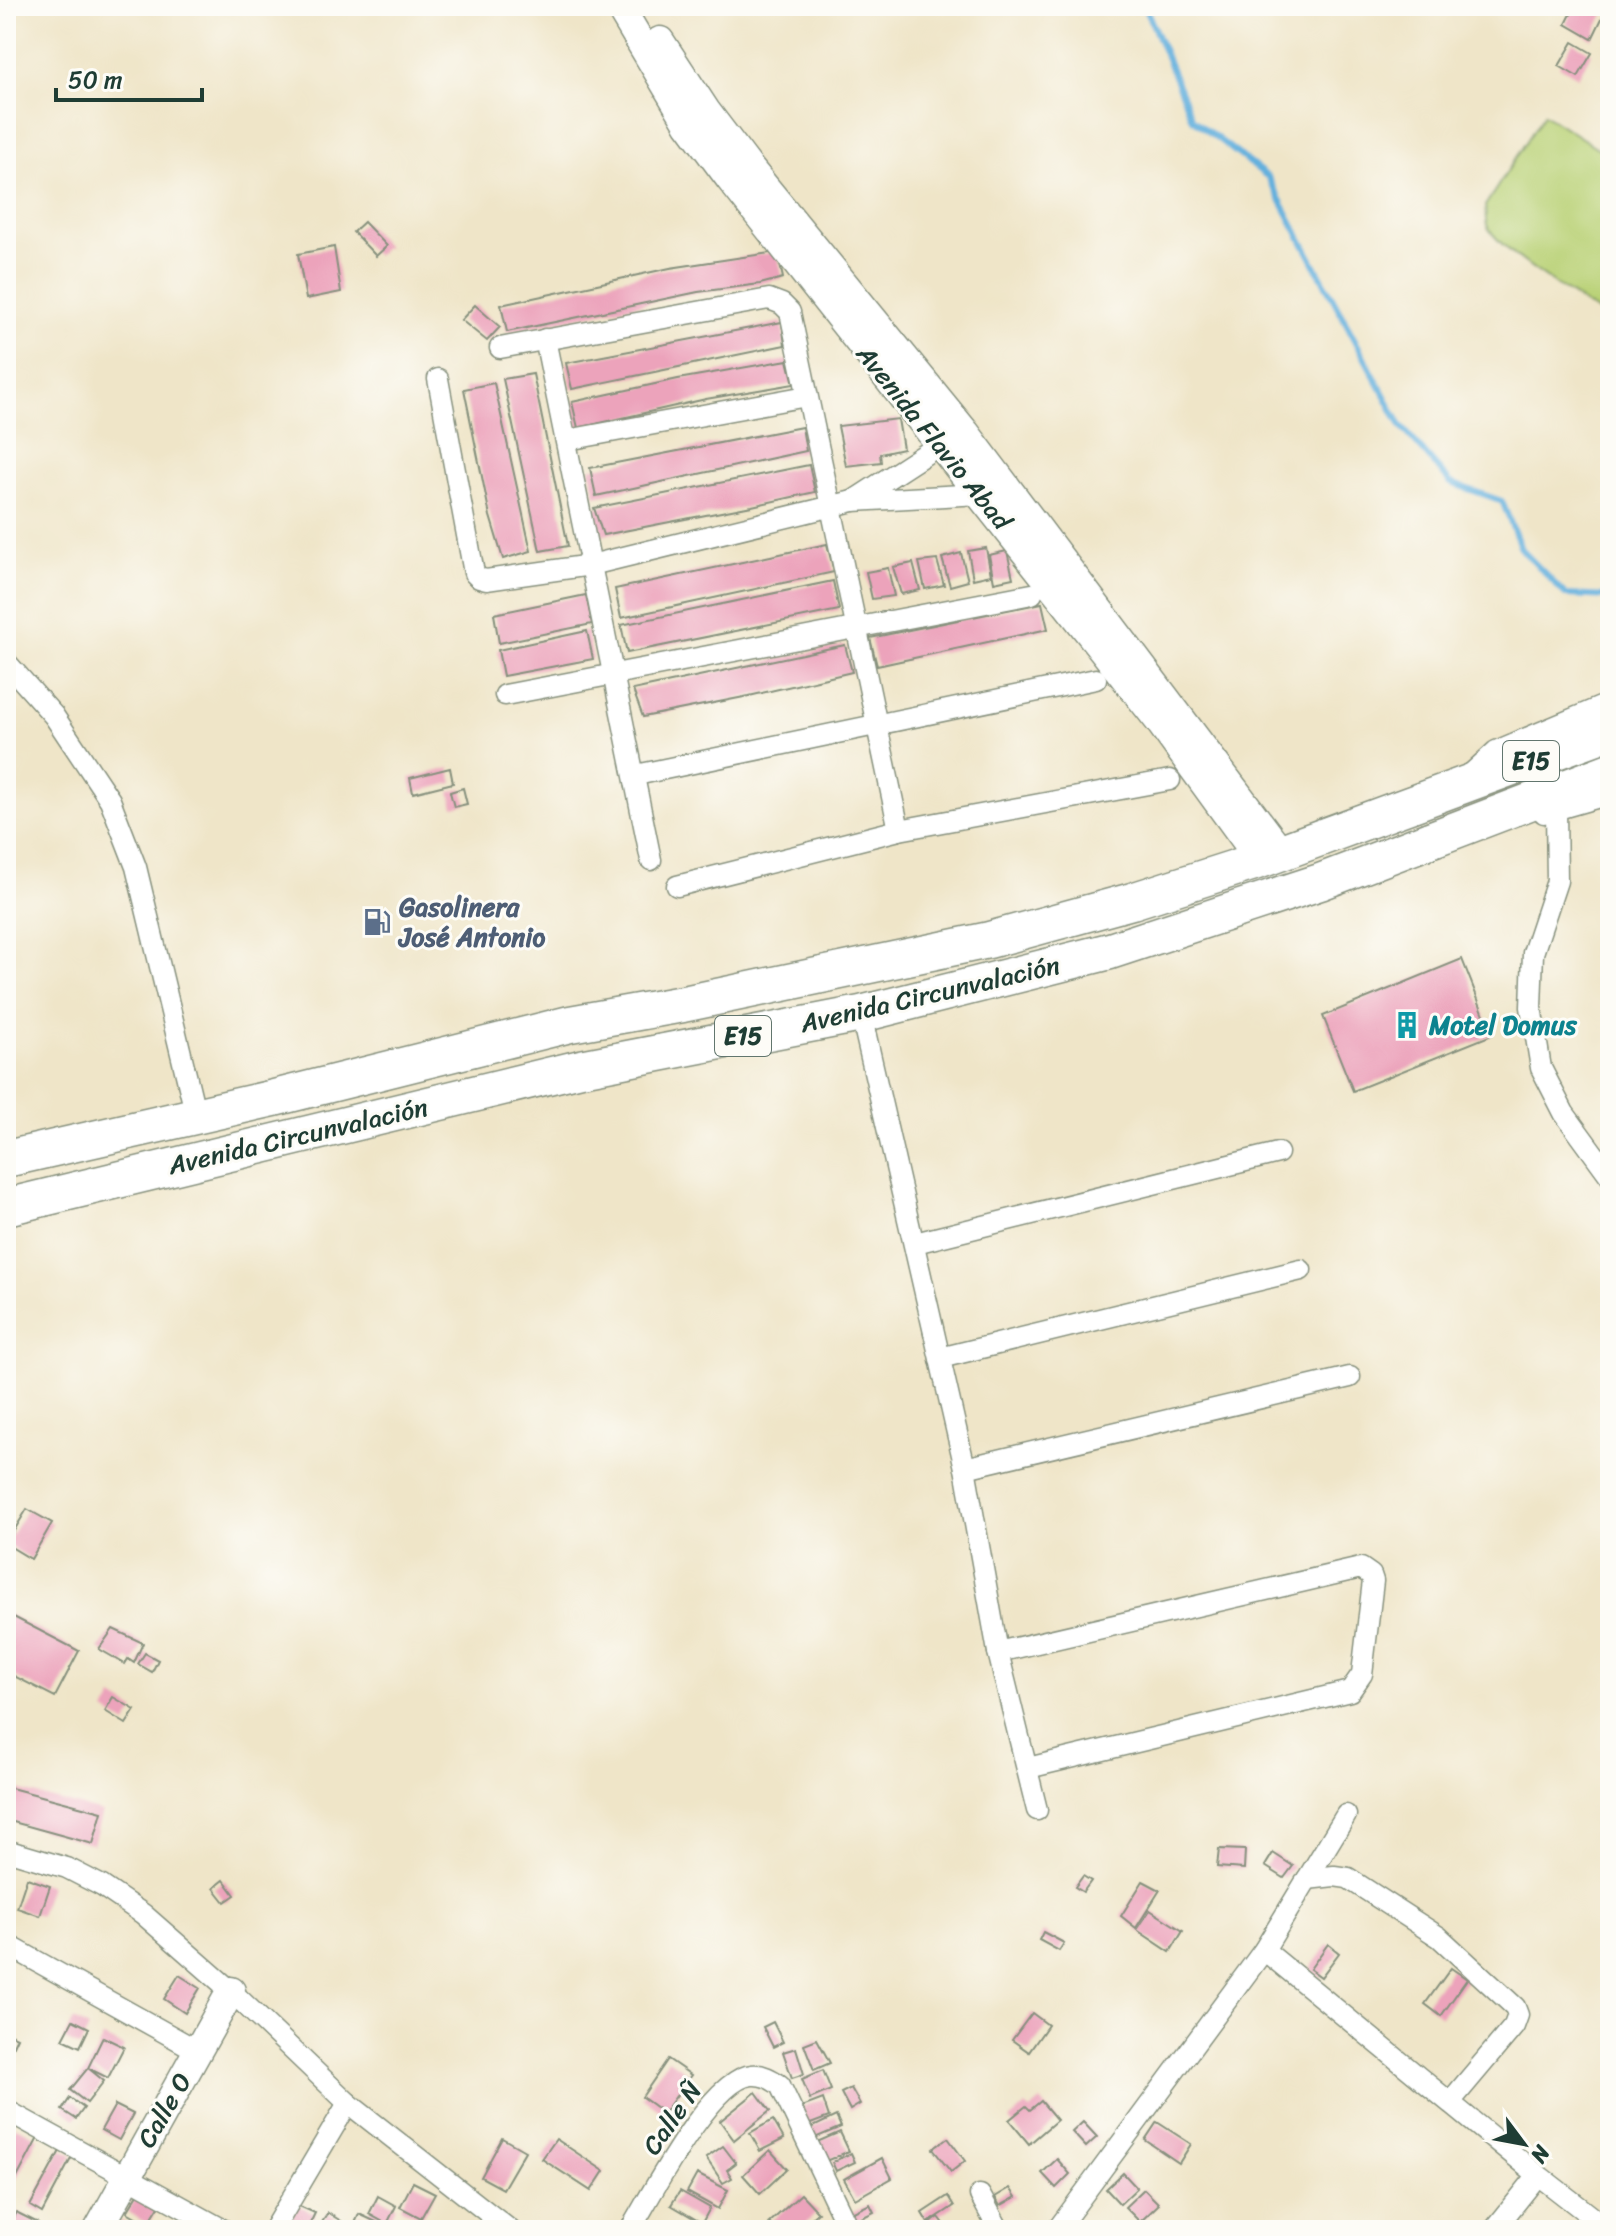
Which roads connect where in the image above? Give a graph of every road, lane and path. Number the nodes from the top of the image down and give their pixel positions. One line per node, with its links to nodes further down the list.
1 (619, 6): 9 (street, Avenida Flavio Abad)
2 (641, 6): 7 (street, Avenida Flavio Abad)
3 (545, 339): 4 (street); 6 (street); 8 (street)
4 (500, 348)
5 (438, 379): 13 (street)
6 (807, 396): 8 (street); 12 (street)
7 (965, 432): 9 (street); 10 (street, Avenida Flavio Abad)
8 (567, 440): 13 (street)
9 (939, 444): 10 (street, Avenida Flavio Abad); 11 (street)
10 (992, 488): 11 (street); 31 (street, Avenida Flavio Abad)
11 (853, 501): 12 (street)
12 (831, 507): 13 (street); 15 (street)
13 (591, 565): 17 (street)
14 (1032, 594): 15 (street)
15 (857, 628): 17 (street); 21 (street)
16 (6, 662): 40 (street)
17 (613, 674): 19 (street); 24 (street)
18 (1096, 679): 21 (street)
19 (505, 695)
20 (1610, 703): 26 (street, Avenida Circunvalación / E15)
21 (878, 724): 24 (street); 30 (street)
22 (1610, 731): 26 (highway, Avenida Circunvalación / E15)
23 (1610, 771): 29 (highway, Avenida Circunvalación / E15)
24 (636, 775): 32 (street)
25 (1170, 780): 30 (street)
26 (1452, 791): 31 (highway, Avenida Circunvalación / E15)
27 (1610, 794): 28 (street, Avenida Circunvalación / E15)
28 (1556, 810): 29 (street, Avenida Circunvalación / E15); 44 (street)
29 (1468, 825): 35 (highway, Avenida Circunvalación / E15)
30 (899, 830): 33 (street)
31 (1271, 856): 34 (highway, Avenida Circunvalación / E15)
32 (651, 860)
33 (677, 886)
34 (683, 1004): 36 (highway, Avenida Circunvalación / E15); 37 (highway)
35 (861, 1014): 37 (highway, Avenida Circunvalación / E15); 46 (street)
36 (490, 1044): 38 (highway); 39 (highway, Avenida Circunvalación / E15)
37 (688, 1046): 38 (highway, Avenida Circunvalación / E15)
38 (499, 1089): 41 (highway, Avenida Circunvalación / E15)
39 (274, 1098): 40 (highway, Avenida Circunvalación / E15); 41 (highway)
40 (196, 1116): 43 (highway, Avenida Circunvalación / E15)
41 (282, 1139): 45 (highway, Avenida Circunvalación / E15)
42 (1278, 1153): 46 (street)
43 (6, 1159)
44 (1610, 1176)
45 (6, 1207)
46 (915, 1243): 48 (street)
47 (1301, 1270): 48 (street)
48 (940, 1358): 50 (street)
49 (1350, 1377): 50 (street)
50 (965, 1468): 51 (street)
51 (998, 1652): 52 (street); 52 (street)
52 (1028, 1768): 53 (street)
53 (1037, 1810)
54 (1346, 1815): 56 (street)
55 (6, 1850): 59 (street)
56 (1307, 1879): 58 (street); 61 (street)
57 (6, 1944): 60 (street)
58 (1264, 1950): 61 (street); 74 (street)
59 (231, 1991): 60 (street, Calle O); 62 (street)
60 (198, 2051): 65 (street, Calle O)
61 (1450, 2102): 64 (street)
62 (348, 2103): 69 (street); 70 (street)
63 (6, 2110): 65 (street)
64 (1538, 2175): 75 (street); 76 (street)
65 (126, 2176): 67 (street, Calle O); 68 (street)
66 (980, 2195): 73 (street)
67 (98, 2230)
68 (224, 2230)
69 (273, 2230)
70 (510, 2230)
71 (630, 2230): 72 (street, Calle Ñ)
72 (849, 2230)
73 (999, 2230)
74 (1057, 2230)
75 (1494, 2230)
76 (1609, 2230)

